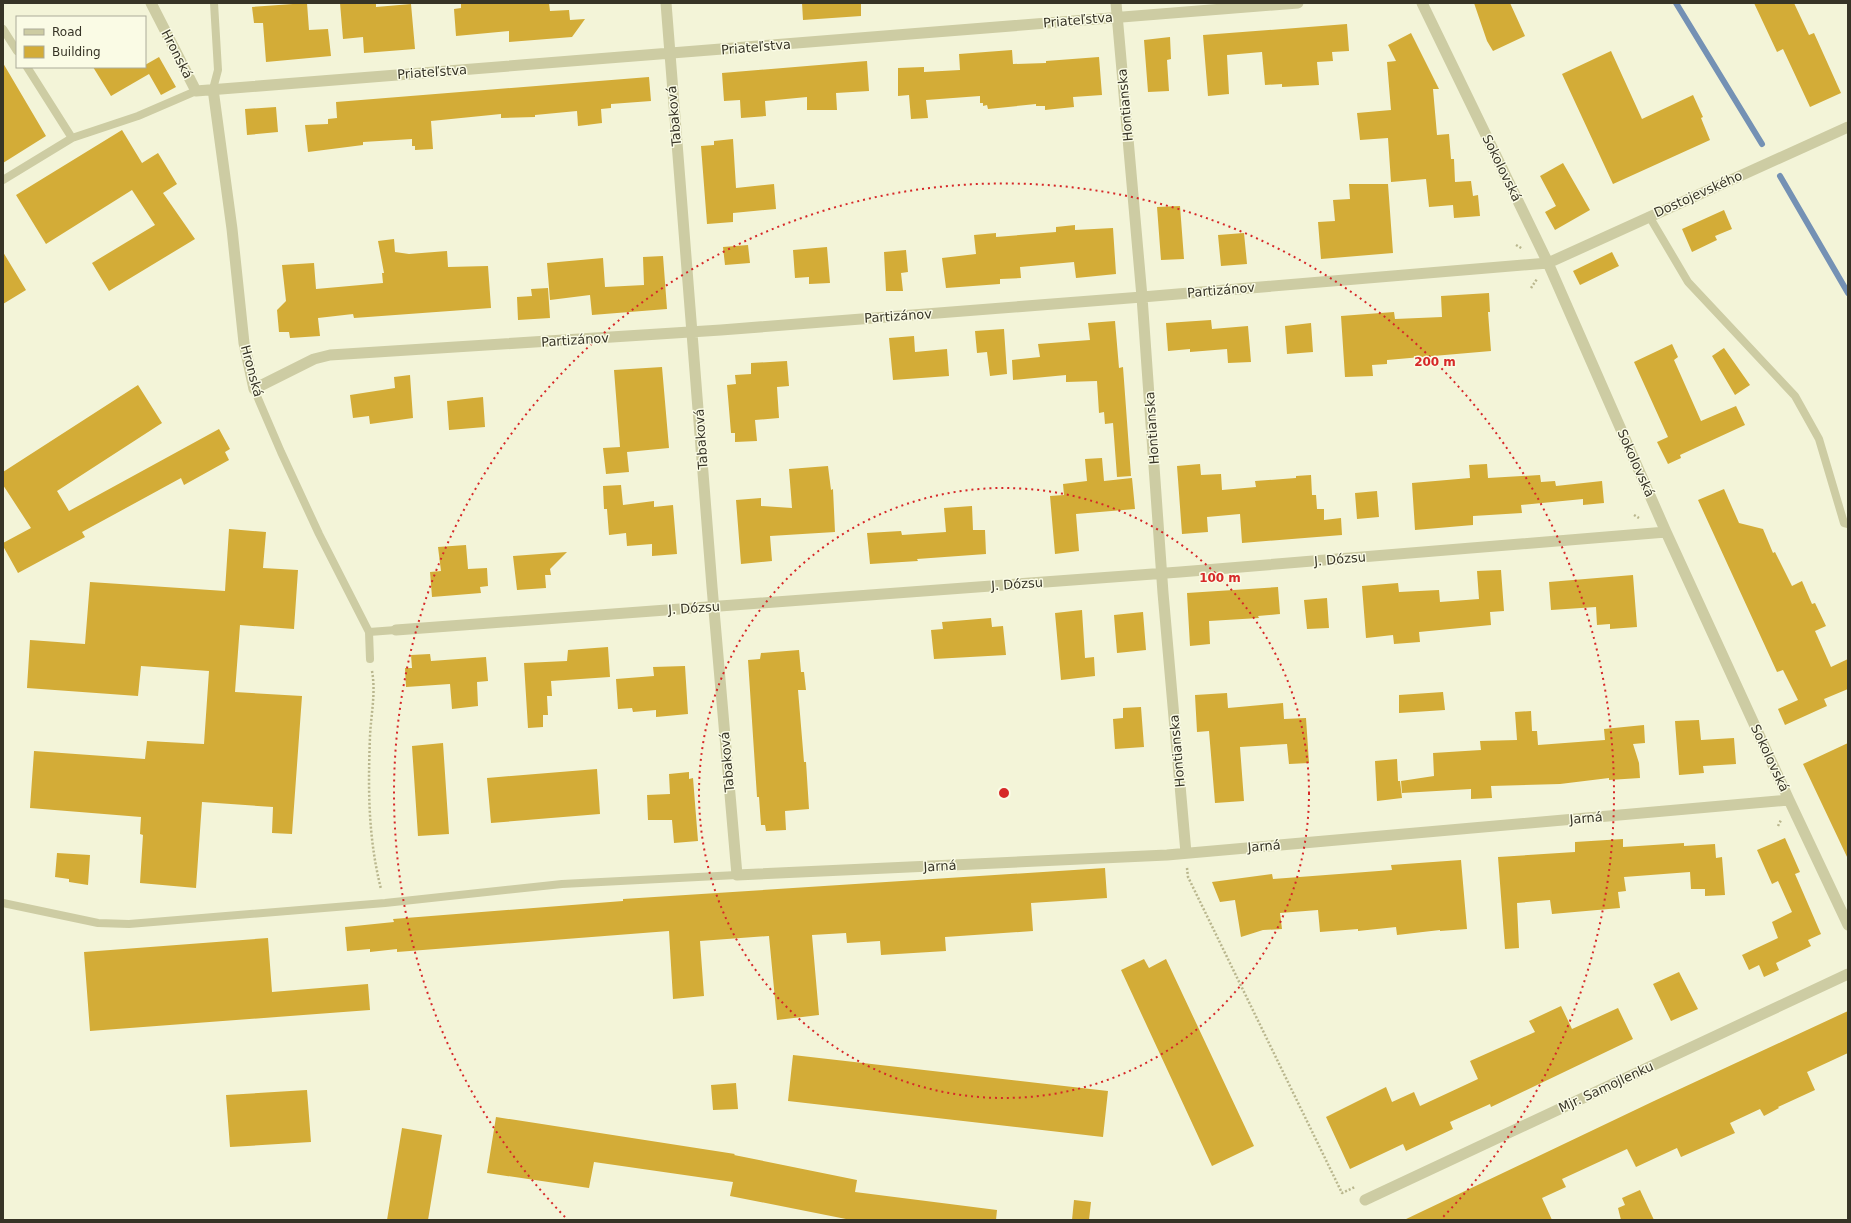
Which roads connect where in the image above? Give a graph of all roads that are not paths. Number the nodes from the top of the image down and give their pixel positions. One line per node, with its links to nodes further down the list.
1 (151, 3): 13 (street, Hronská)
2 (214, 3): 12 (lane, Hronská)
3 (666, 3): 10 (street, Tabaková)
4 (1116, 3): 7 (street, Hontianska)
5 (1298, 3): 7 (street, Priateľstva)
6 (1422, 3): 18 (street, Sokolovská)
7 (1117, 17): 10 (street, Priateľstva); 19 (street, Hontianska)
8 (3, 29): 9 (lane)
9 (16, 49)
10 (669, 53): 12 (street, Priateľstva); 20 (street, Tabaková)
11 (28, 68): 15 (lane)
12 (213, 89): 13 (street, Hronská); 21 (street, Hronská)
13 (196, 91): 15 (lane)
14 (1848, 127): 17 (street, Dostojevského)
15 (72, 138): 16 (lane)
16 (3, 180)
17 (1649, 216): 18 (street, Dostojevského); 22 (lane)
18 (1548, 262): 19 (street, Partizánov); 23 (street, Sokolovská)
19 (1142, 297): 20 (street, Partizánov); 24 (street, Hontianska)
20 (693, 332): 21 (street, Partizánov); 25 (street, Tabaková)
21 (254, 389): 27 (lane, Hronská)
22 (1848, 524)
23 (1666, 532): 24 (street, J. Dózsu); 29 (street, Sokolovská)
24 (1162, 573): 25 (street, J. Dózsu); 30 (street, Hontianska)
25 (714, 607): 26 (street, J. Dózsu); 31 (street, Tabaková)
26 (396, 630): 27 (lane, J. Dózsu)
27 (369, 632): 28 (lane)
28 (370, 659)
29 (1789, 800): 30 (street, Jarná); 33 (street, Sokolovská)
30 (1186, 853): 31 (street, Jarná)
31 (737, 875): 32 (lane)
32 (3, 903)
33 (1848, 925)
34 (1848, 974): 35 (street, Mjr. Samojlenku)
35 (1365, 1200)

